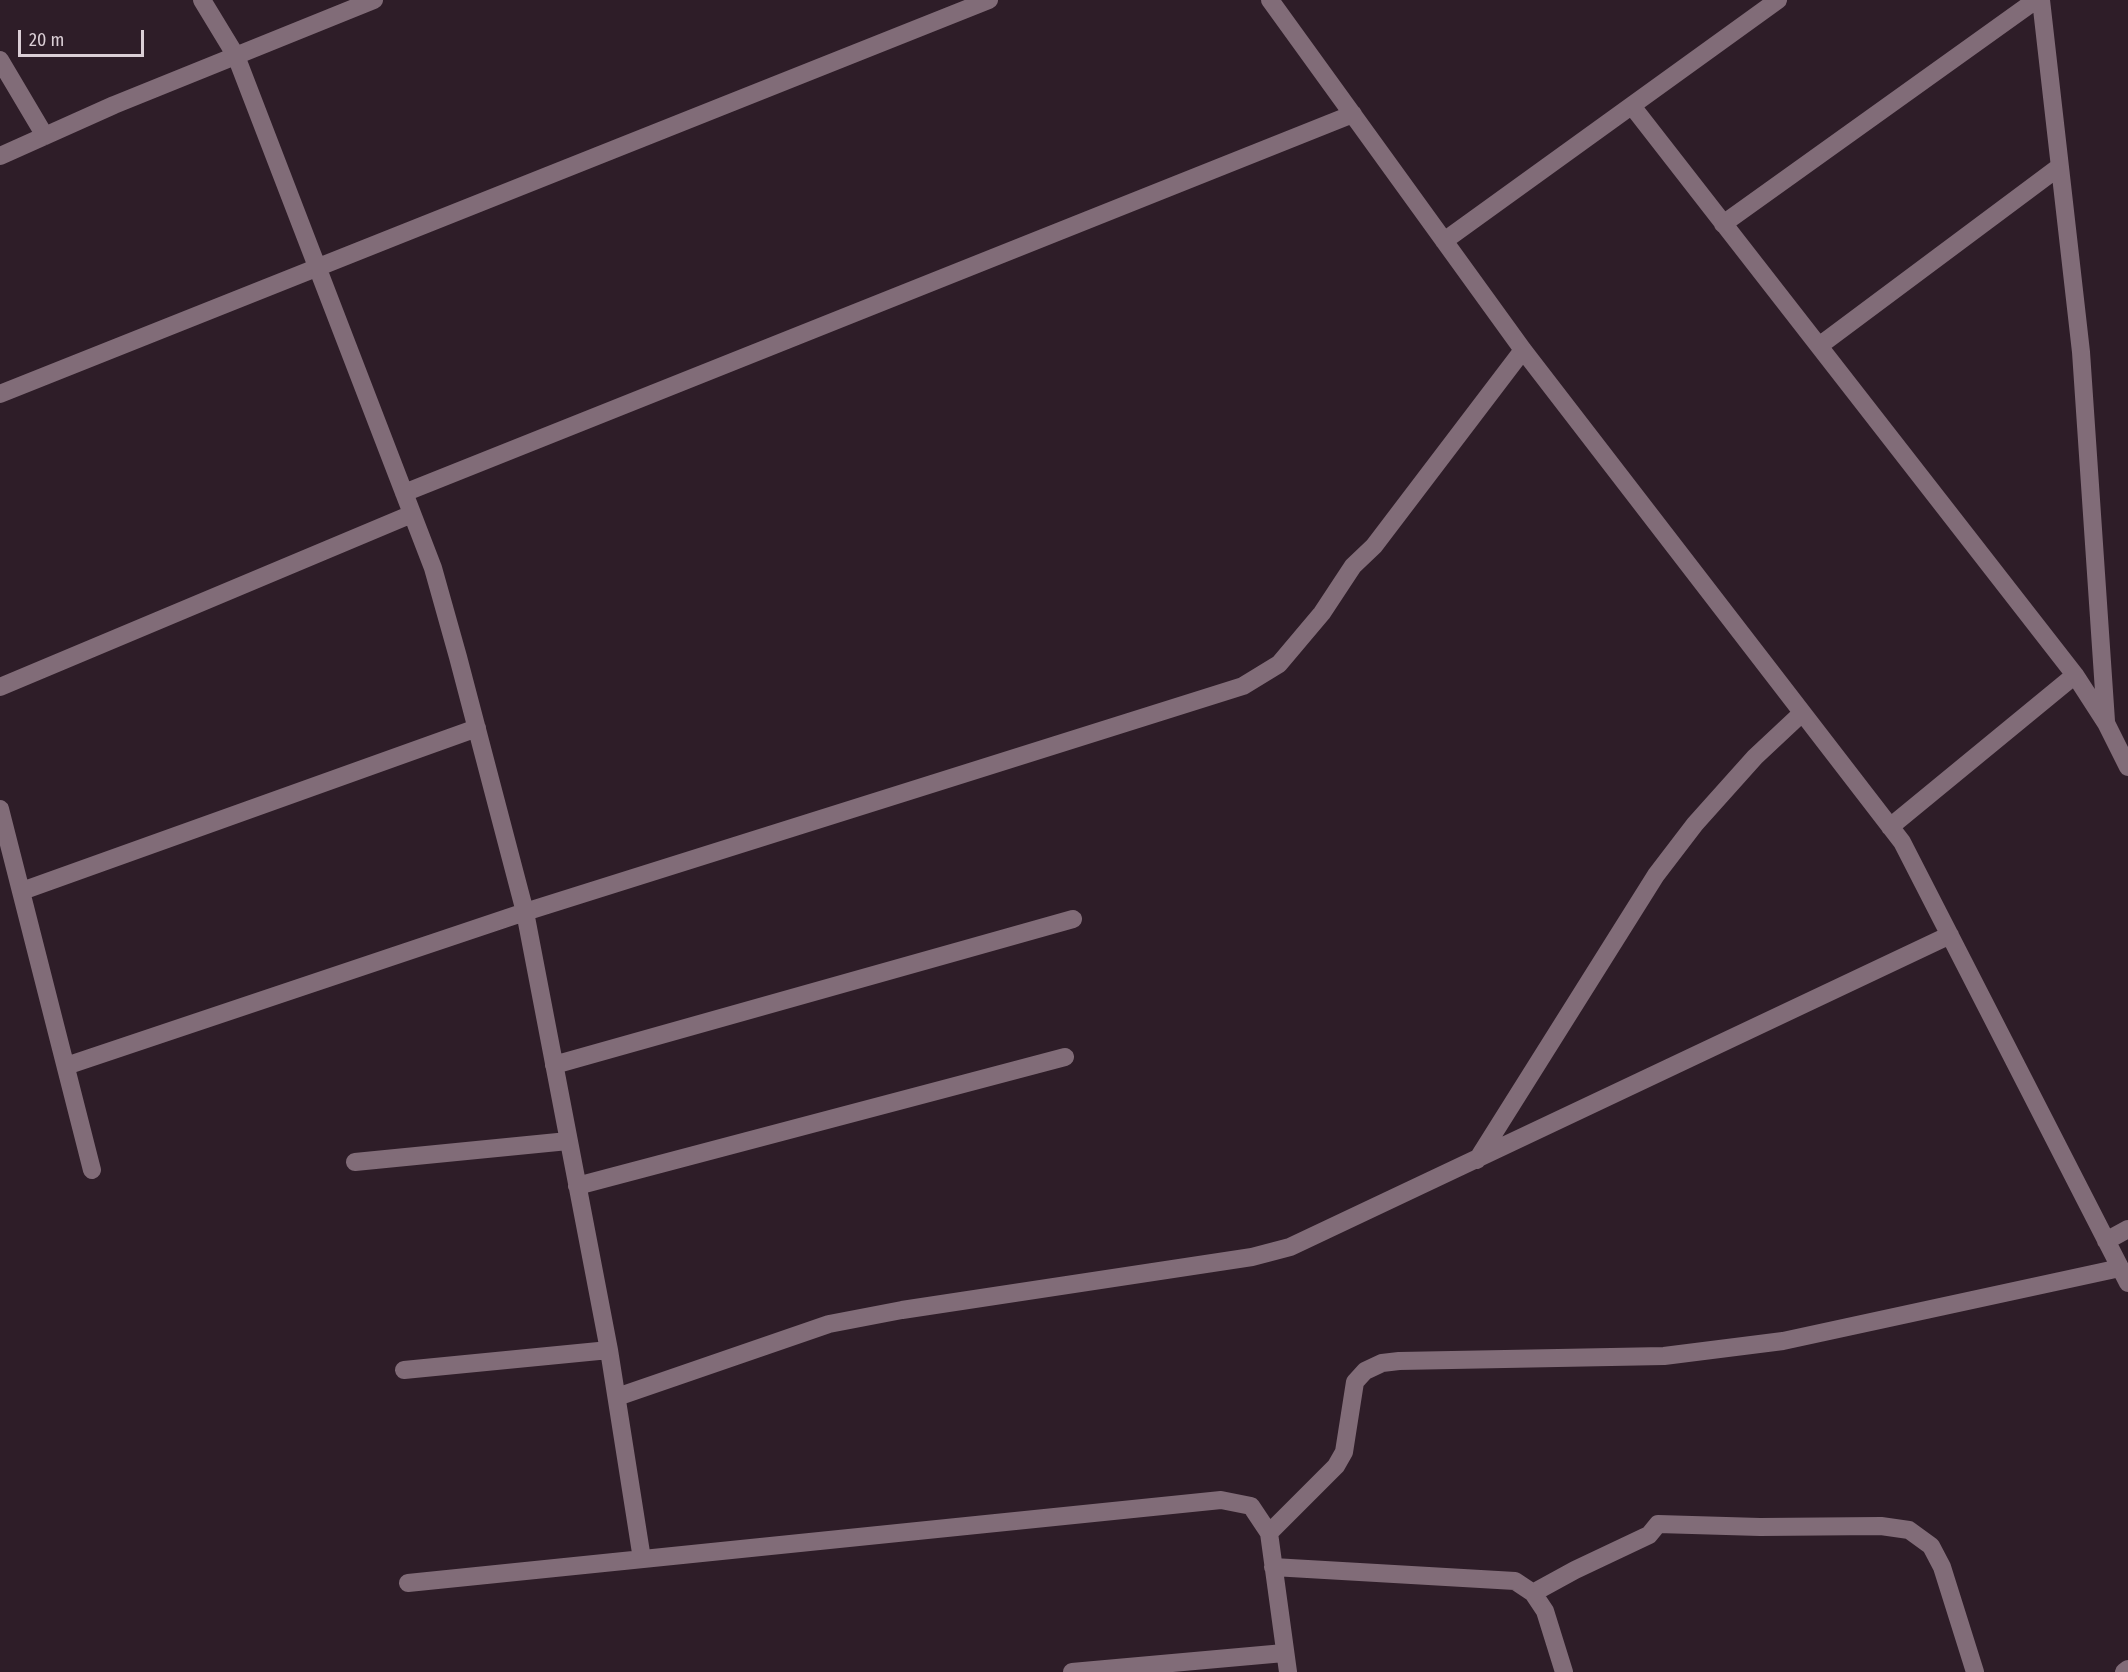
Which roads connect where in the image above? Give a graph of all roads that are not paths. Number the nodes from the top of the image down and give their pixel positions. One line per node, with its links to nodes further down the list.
1 (202, 0): 7 (street)
2 (374, 0): 7 (street)
3 (989, 0): 16 (street)
4 (1270, 0): 10 (street)
5 (1778, 0): 9 (street)
6 (2038, 0): 13 (street); 14 (street)
7 (236, 56): 11 (street); 16 (street)
8 (0, 60): 11 (street)
9 (1632, 106): 14 (street); 15 (street)
10 (1353, 114): 15 (street); 20 (street)
11 (45, 136): 12 (street)
12 (0, 156)
13 (2059, 167): 17 (street); 25 (street)
14 (1723, 224): 17 (street)
15 (1444, 241): 18 (street)
16 (317, 268): 19 (street); 20 (street)
17 (1819, 346): 22 (street)
18 (1523, 350): 24 (street); 31 (street)
19 (0, 394)
20 (404, 493): 21 (street)
21 (412, 514): 23 (street); 26 (street)
22 (2075, 675): 25 (street); 29 (street)
23 (0, 687)
24 (1802, 713): 29 (street); 38 (street)
25 (2106, 723): 27 (street)
26 (477, 728): 30 (street); 31 (street)
27 (2128, 767)
28 (0, 809): 30 (street)
29 (1890, 827): 33 (street)
30 (22, 891): 36 (street)
31 (525, 912): 35 (street); 36 (street)
32 (1073, 919): 35 (street)
33 (1950, 935): 38 (street); 43 (street)
34 (1065, 1057): 41 (street)
35 (554, 1065): 37 (street)
36 (66, 1066): 40 (street)
37 (568, 1141): 39 (street); 41 (street)
38 (1477, 1160): 47 (street)
39 (354, 1162)
40 (92, 1170)
41 (577, 1186): 45 (street)
42 (2128, 1229): 43 (street)
43 (2106, 1241): 44 (street)
44 (2124, 1275): 48 (street)
45 (609, 1350): 46 (street); 47 (street)
46 (404, 1370)
47 (617, 1397): 49 (street)
48 (1269, 1533): 49 (street); 50 (street)
49 (642, 1559): 51 (street)
50 (1273, 1567): 52 (street); 53 (street)
51 (408, 1583)
52 (1533, 1593): 57 (street); 58 (street)
53 (1284, 1653): 55 (street); 56 (street)
54 (2128, 1669): 59 (street)
55 (1072, 1672)
56 (1288, 1672)
57 (1564, 1672)
58 (1975, 1672)
59 (2124, 1672)

